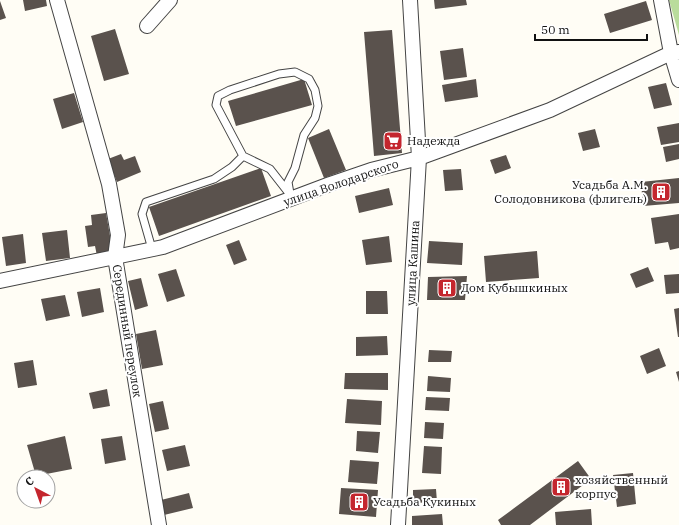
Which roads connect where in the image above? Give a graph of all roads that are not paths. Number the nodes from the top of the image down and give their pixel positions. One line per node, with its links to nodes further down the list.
1 (57, 0): 12 (street, Серединный переулок)
2 (170, 0): 5 (street)
3 (410, 0): 9 (street, улица Кашина)
4 (661, 0): 6 (street)
5 (147, 26)
6 (675, 53): 7 (street); 9 (street, улица Володарского)
7 (679, 80)
8 (242, 156): 10 (lane); 10 (lane); 11 (lane)
9 (419, 158): 10 (street, улица Володарского); 15 (street, улица Кашина)
10 (292, 199): 11 (street, улица Володарского)
11 (152, 249): 12 (street, улица Володарского)
12 (116, 257): 13 (street, улица Володарского); 14 (street, Серединный переулок)
13 (0, 282)
14 (159, 525)
15 (398, 525)

